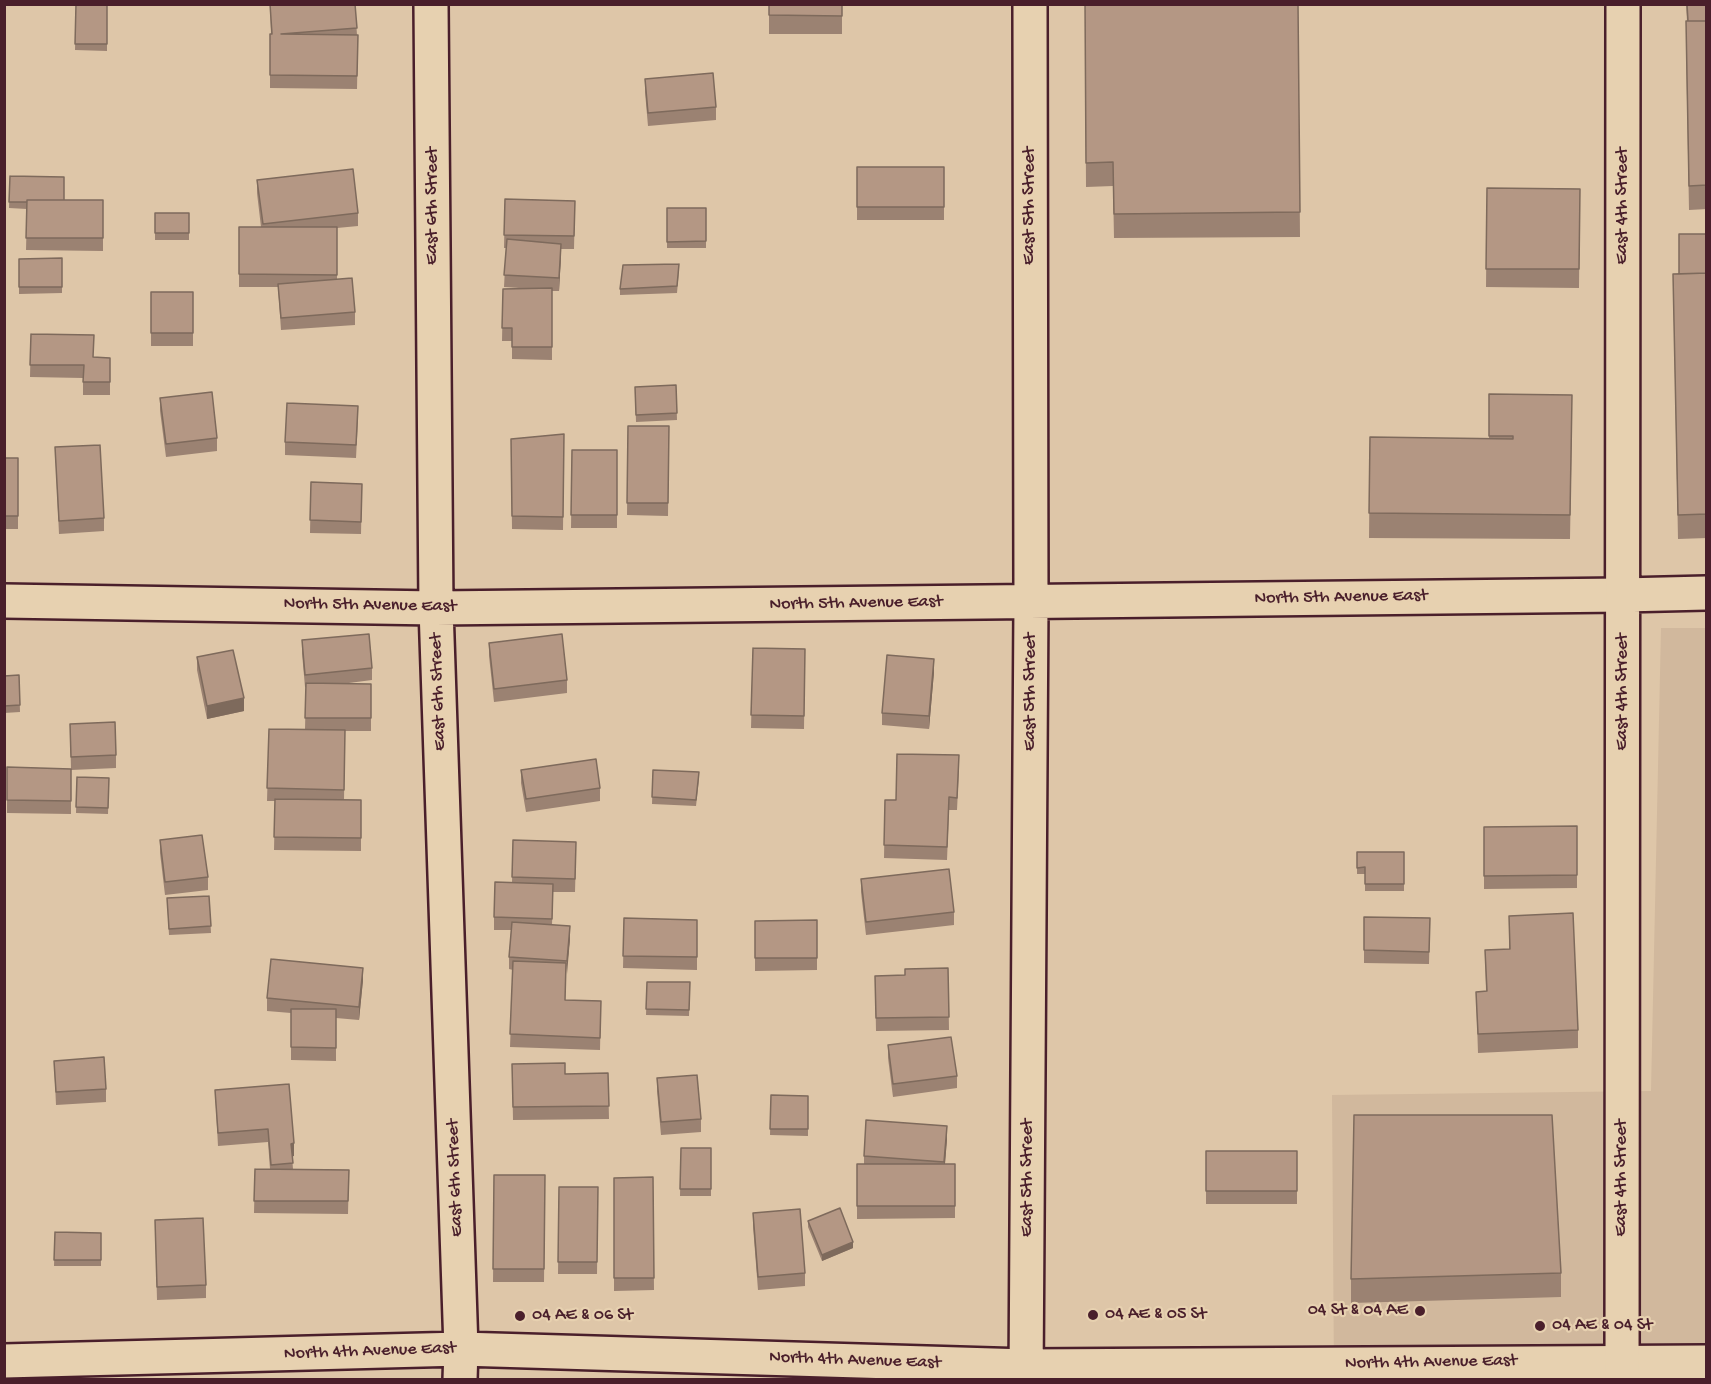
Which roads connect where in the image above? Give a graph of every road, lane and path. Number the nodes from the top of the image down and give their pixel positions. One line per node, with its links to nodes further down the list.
1 (431, 4): 8 (street, East 6th Street)
2 (1030, 4): 7 (street, East 5th Street)
3 (1623, 4): 5 (street, East 4th Street)
4 (1707, 593): 5 (street, North 5th Avenue East)
5 (1623, 595): 7 (street, North 5th Avenue East); 12 (street, East 4th Street)
6 (4, 602): 8 (street, North 5th Avenue East)
7 (1031, 603): 8 (street, North 5th Avenue East); 13 (street, East 5th Street)
8 (436, 608): 11 (street, East 6th Street)
9 (4, 1361): 11 (street, North 4th Avenue East)
10 (1707, 1362): 12 (street, North 4th Avenue East)
11 (461, 1364): 13 (street, North 4th Avenue East)
12 (1622, 1370): 13 (street, North 4th Avenue East)
13 (1026, 1373)

